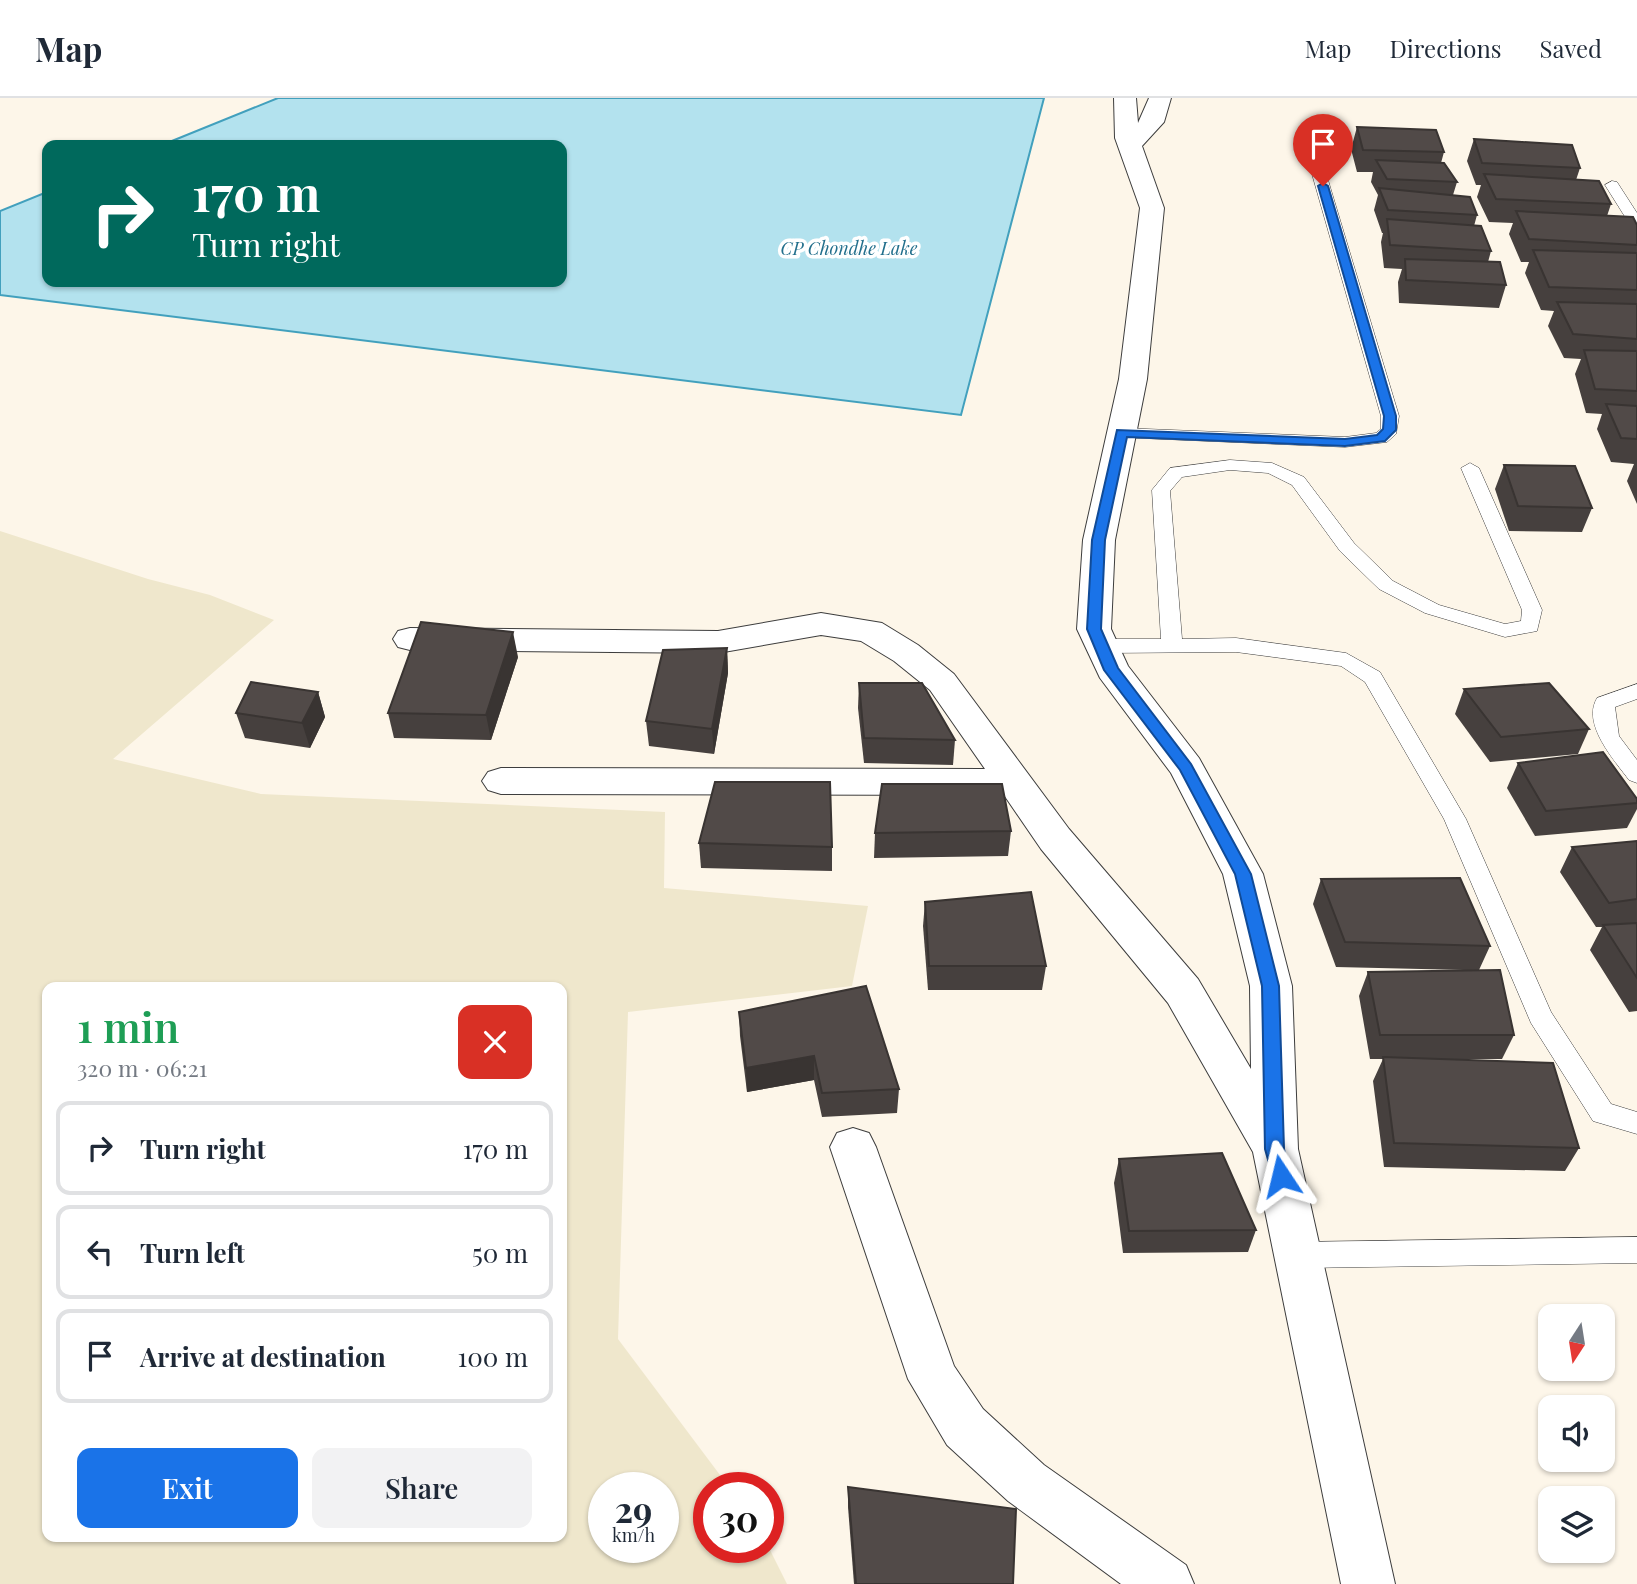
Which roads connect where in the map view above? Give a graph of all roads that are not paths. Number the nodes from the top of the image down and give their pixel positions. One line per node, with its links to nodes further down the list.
1 (1125, 98): 3 (street)
2 (1160, 98): 3 (street)
3 (1130, 144): 7 (street)
4 (1315, 160): 7 (lane)
5 (1612, 185): 6 (lane)
6 (1637, 225)
7 (1121, 433): 10 (street)
8 (1470, 468): 11 (lane)
9 (410, 639): 15 (street)
10 (1102, 646): 11 (lane); 18 (street)
11 (1172, 646): 16 (lane)
12 (1637, 691): 13 (lane)
13 (1637, 775)
14 (501, 781): 15 (street)
15 (1014, 782): 18 (street)
16 (1637, 1123)
17 (853, 1147): 21 (street)
18 (1275, 1149): 20 (street)
19 (1637, 1250): 20 (lane)
20 (1299, 1255): 22 (street)
21 (1167, 1584)
22 (1368, 1584)

